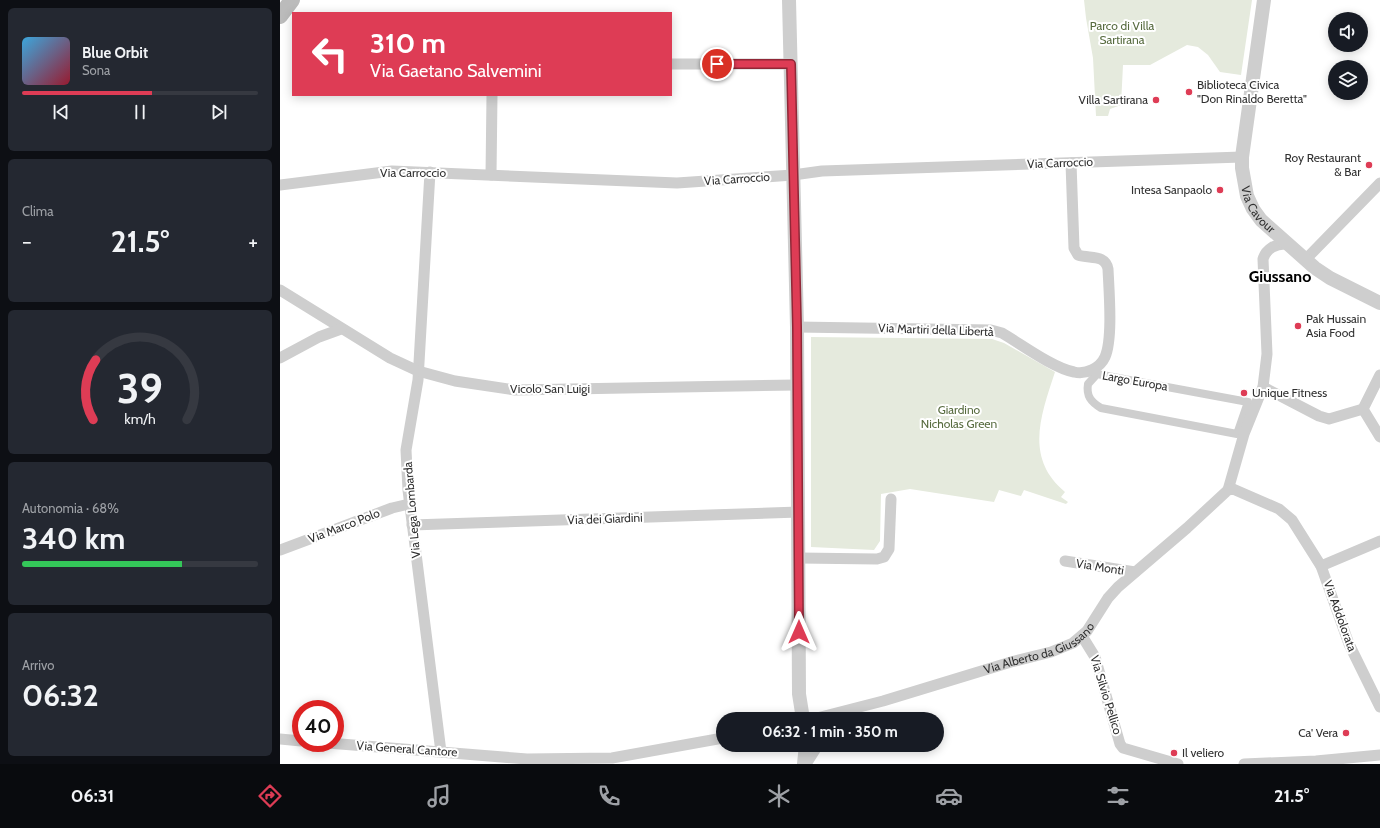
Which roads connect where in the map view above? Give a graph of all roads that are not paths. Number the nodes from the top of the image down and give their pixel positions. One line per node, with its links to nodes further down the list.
1 (292, 0): 4 (main road)
2 (789, 0): 6 (street)
3 (1264, 3): 8 (street, Via Cavour)
4 (280, 16)
5 (672, 64): 6 (street)
6 (791, 64): 12 (street)
7 (492, 96): 11 (street)
8 (1242, 157): 9 (street, Via Carroccio); 15 (street, Via Cavour)
9 (1071, 163): 12 (street, Via Carroccio); 22 (street, Via Martiri della Libertà)
10 (430, 172): 11 (street, Via Carroccio); 14 (street, Via Carroccio); 25 (street, Via Lega Lombarda)
11 (491, 175): 12 (street, Via Carroccio)
12 (793, 175): 22 (street)
13 (1380, 183): 18 (street)
14 (280, 185)
15 (1273, 229): 16 (street, Via Cavour); 17 (street); 18 (street, Via Cavour)
16 (1287, 244): 17 (street); 19 (street, Via Cavour)
17 (1265, 253): 28 (street)
18 (1307, 258): 19 (street, Via Cavour)
19 (1324, 275): 21 (street, Via Cavour)
20 (280, 290): 23 (street, Vicolo San Luigi)
21 (1380, 303)
22 (797, 327): 27 (street)
23 (341, 329): 24 (street); 25 (street, Vicolo San Luigi)
24 (280, 358)
25 (418, 371): 27 (street, Vicolo San Luigi); 34 (street, Via Lega Lombarda)
26 (1380, 375): 29 (street)
27 (796, 385): 35 (street)
28 (1263, 387): 29 (street); 32 (street)
29 (1363, 409): 31 (street)
30 (1237, 434): 30 (street, Largo Europa)
31 (1380, 436)
32 (1228, 490): 41 (street, Via Addolorata); 42 (street, Via Alberto da Giussano)
33 (891, 499): 39 (street)
34 (409, 504): 36 (street, Via Lega Lombarda); 38 (street, Via Marco Polo)
35 (798, 512): 36 (street, Via dei Giardini); 39 (street)
36 (412, 525): 53 (street, Via Lega Lombarda)
37 (1380, 541): 41 (street)
38 (280, 550)
39 (799, 558): 46 (street)
40 (1065, 561): 42 (street, Via Monti)
41 (1321, 566): 44 (street, Via Addolorata)
42 (1135, 572): 43 (street, Via Alberto da Giussano)
43 (1082, 636): 45 (street, Via Alberto da Giussano); 58 (street, Via Silvio Pellico)
44 (1380, 707)
45 (854, 709): 47 (street, Via Alberto da Giussano); 48 (street, Via Alberto da Giussano)
46 (802, 712)
47 (842, 712)
48 (850, 712)
49 (280, 739): 51 (street)
50 (716, 739): 53 (street, Via General Cantore)
51 (292, 740)
52 (344, 744): 53 (street, Via General Cantore)
53 (441, 752)
54 (806, 752): 57 (street)
55 (813, 752): 57 (street)
56 (1380, 755): 59 (street)
57 (805, 764)
58 (1178, 764)
59 (1244, 764)

